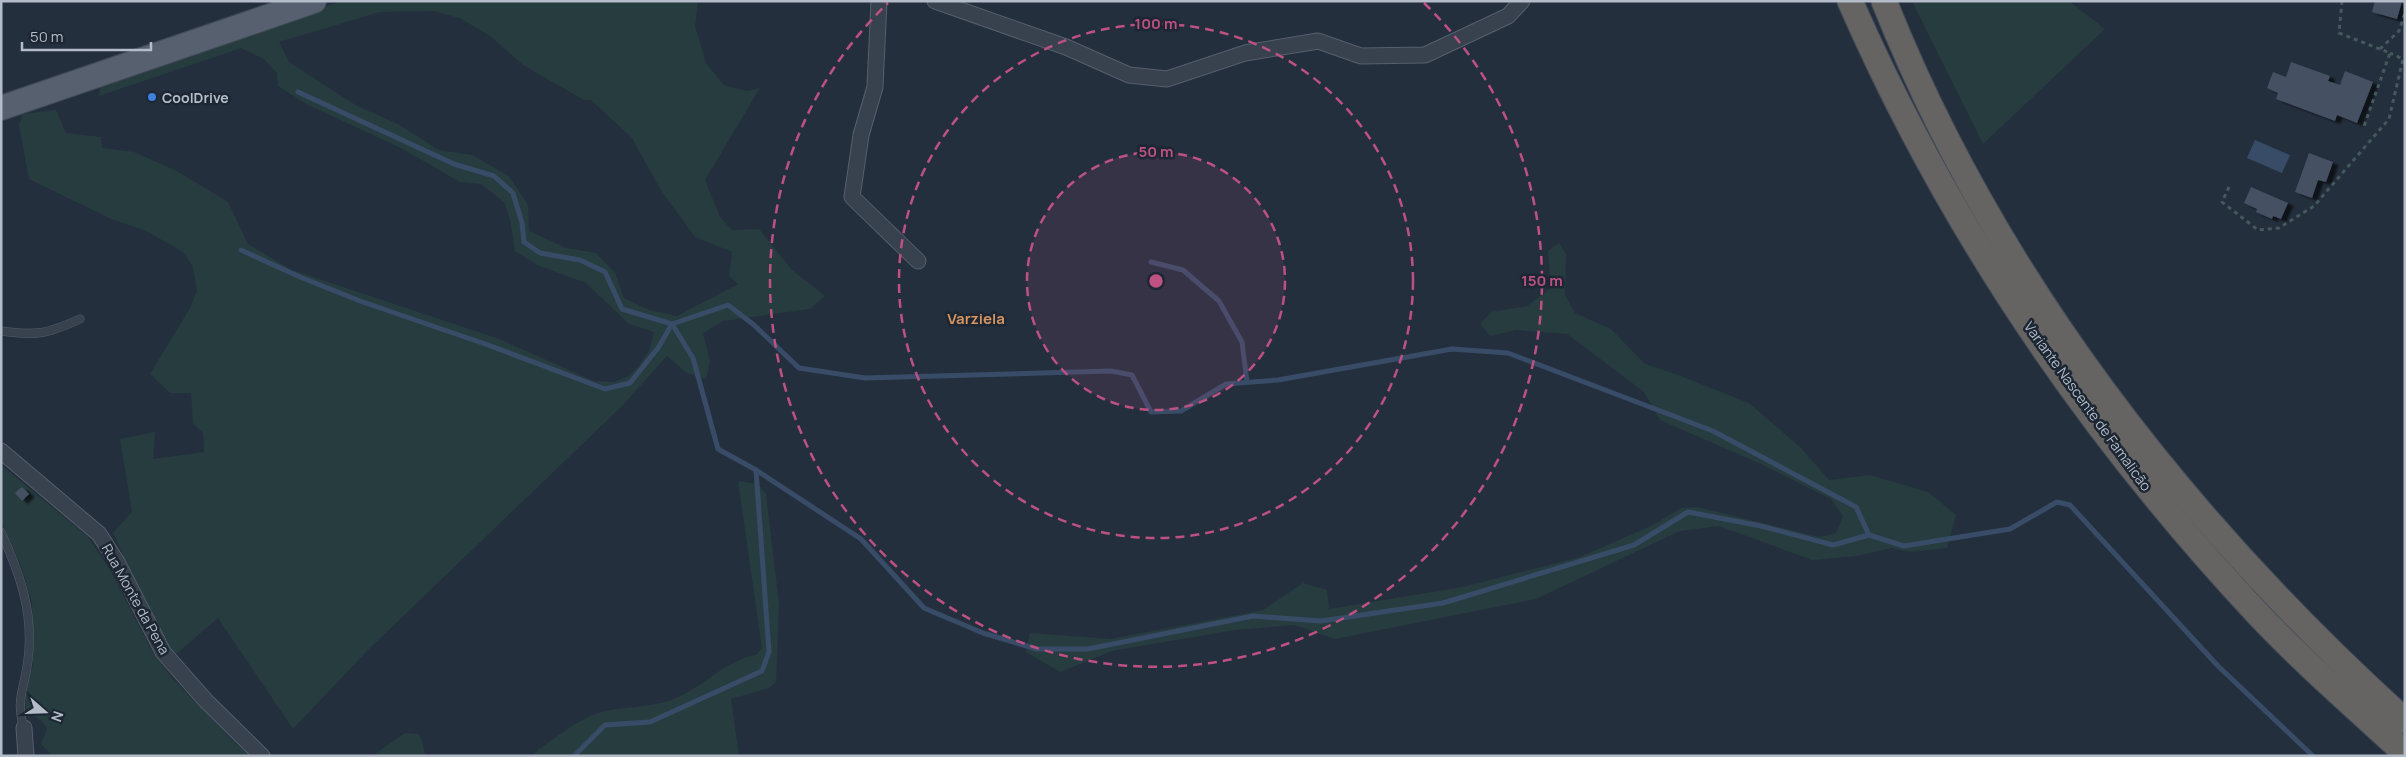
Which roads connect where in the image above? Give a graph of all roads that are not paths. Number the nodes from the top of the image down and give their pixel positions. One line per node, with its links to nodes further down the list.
1 (314, 1): 7 (main road)
2 (879, 1): 8 (street)
3 (935, 1): 4 (street)
4 (1522, 1)
5 (1850, 1): 15 (highway, Variante Nascente de Famalicão)
6 (1884, 1): 13 (highway, Variante Nascente de Famalicão)
7 (1, 108)
8 (918, 262)
9 (80, 319): 10 (lane)
10 (1, 331)
11 (1, 451): 17 (street, Rua Monte da Pena)
12 (1, 532): 14 (lane)
13 (2405, 721)
14 (24, 728): 16 (street)
15 (2405, 753)
16 (26, 756)
17 (262, 756)

